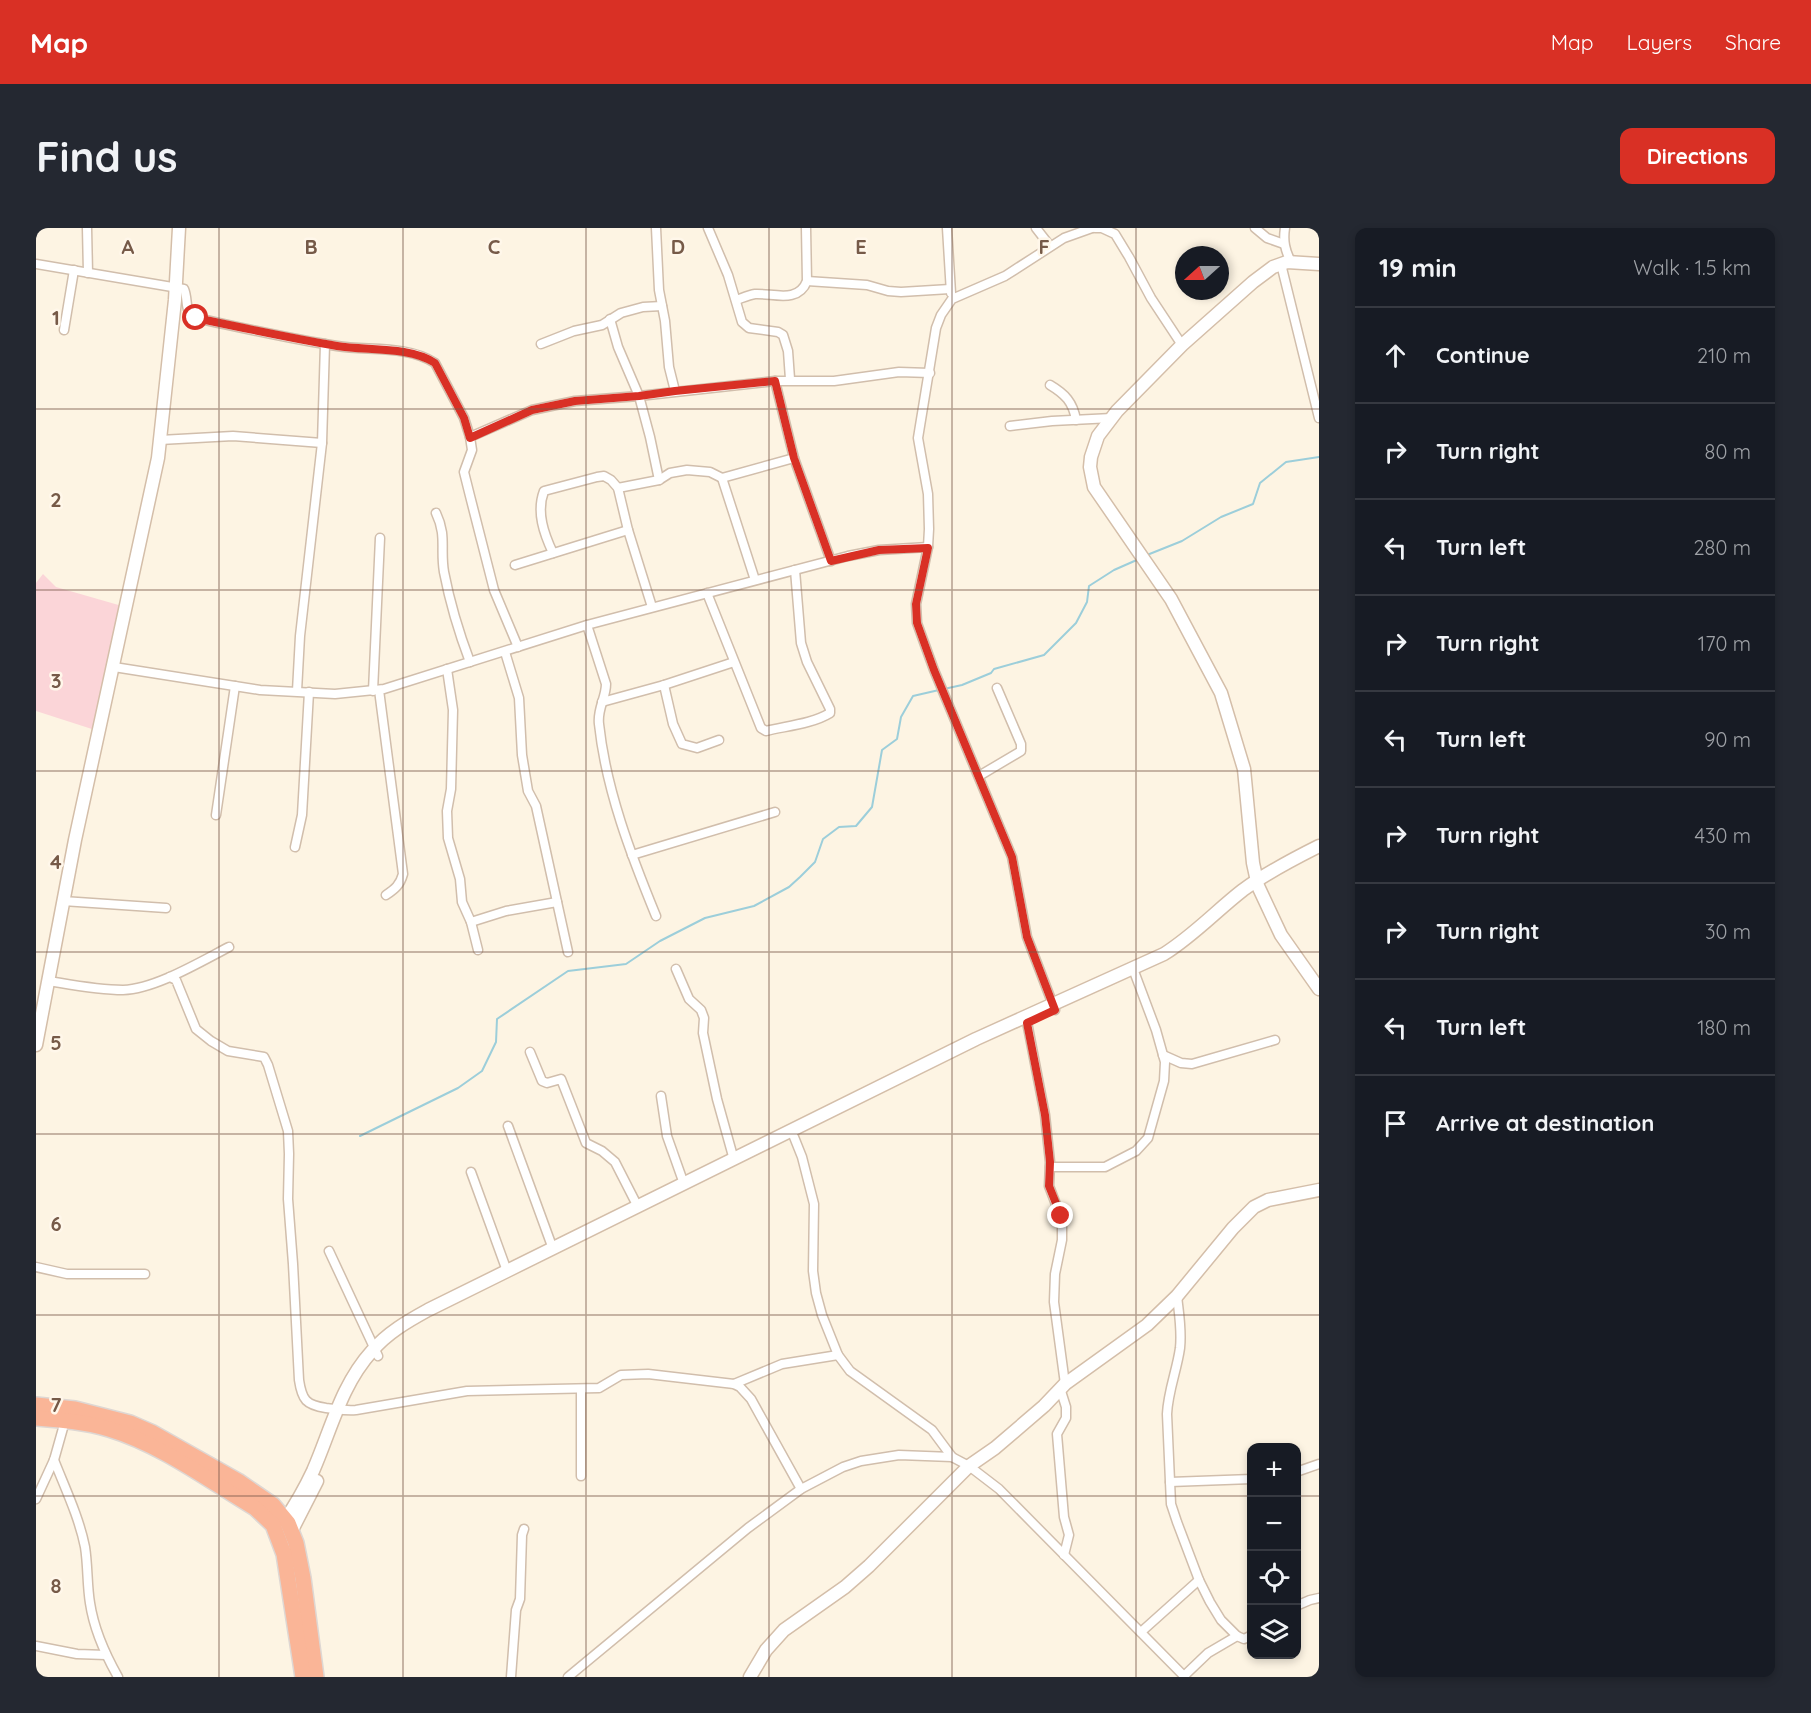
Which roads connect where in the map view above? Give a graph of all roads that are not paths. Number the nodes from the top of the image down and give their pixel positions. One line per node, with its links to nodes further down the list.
1 (87, 228): 17 (street)
2 (179, 228): 19 (street)
3 (656, 228): 23 (street)
4 (708, 228): 22 (street)
5 (806, 228): 18 (street)
6 (947, 228): 20 (street)
7 (1036, 228): 12 (street)
8 (1094, 228): 12 (street); 28 (street)
9 (1255, 228): 11 (street)
10 (1285, 228): 11 (street)
11 (1284, 244): 13 (street)
12 (1050, 246): 21 (street)
13 (1286, 263): 15 (street); 28 (street); 36 (street)
14 (36, 264): 16 (street)
15 (1319, 264)
16 (74, 270): 17 (street); 25 (street)
17 (88, 273): 19 (street)
18 (807, 282): 20 (street); 22 (street)
19 (176, 287): 26 (street); 40 (street)
20 (950, 289): 21 (street)
21 (952, 299): 29 (street)
22 (736, 300): 30 (street)
23 (662, 306): 24 (street); 33 (street)
24 (610, 319): 27 (street); 34 (street)
25 (64, 330)
26 (325, 344): 39 (street); 41 (street)
27 (541, 344)
28 (1182, 345): 35 (street)
29 (930, 373): 30 (street); 49 (street)
30 (790, 379): 31 (street)
31 (775, 381): 33 (street); 42 (street)
32 (1050, 385): 37 (street)
33 (675, 391): 34 (street)
34 (639, 396): 39 (street); 44 (street)
35 (1112, 418): 37 (street); 79 (street)
36 (1319, 418)
37 (1076, 420): 38 (street)
38 (1010, 426)
39 (470, 438): 58 (street)
40 (160, 440): 41 (street); 62 (street)
41 (322, 442): 68 (street)
42 (794, 458): 43 (street); 51 (street)
43 (722, 478): 44 (street); 54 (street)
44 (659, 480): 45 (street)
45 (618, 488): 47 (street); 50 (street)
46 (436, 513): 60 (street)
47 (628, 530): 50 (street); 56 (street)
48 (380, 538): 67 (street)
49 (928, 548): 51 (street); 72 (street)
50 (553, 553): 52 (street)
51 (831, 561): 53 (street)
52 (515, 565)
53 (795, 570): 54 (street); 61 (street)
54 (755, 580): 55 (street)
55 (707, 593): 56 (street); 61 (street)
56 (652, 608): 57 (street)
57 (587, 624): 58 (street); 70 (street)
58 (518, 648): 59 (street)
59 (505, 652): 60 (street); 82 (street)
60 (470, 662): 63 (street)
61 (734, 662): 64 (street)
62 (114, 667): 65 (street); 81 (street)
63 (447, 669): 67 (street); 85 (street)
64 (664, 685): 70 (street); 71 (street)
65 (235, 686): 68 (street); 74 (street)
66 (997, 688): 72 (street)
67 (376, 690): 69 (street); 80 (street)
68 (297, 691): 69 (street)
69 (309, 692): 76 (street)
70 (602, 702): 78 (street)
71 (719, 740)
72 (979, 776): 95 (street)
73 (775, 812): 78 (street)
74 (216, 815)
75 (1319, 846): 79 (street)
76 (295, 847)
77 (1319, 853): 79 (street)
78 (632, 855): 84 (street)
79 (1258, 883): 90 (street); 93 (street); 95 (street)
80 (386, 895)
81 (63, 901): 83 (street); 92 (street)
82 (557, 902): 85 (street); 88 (street)
83 (166, 908)
84 (656, 916)
85 (471, 922): 87 (street)
86 (229, 947): 91 (street)
87 (478, 950)
88 (568, 952)
89 (676, 969): 104 (street)
90 (1135, 974): 95 (street); 100 (street)
91 (170, 977): 92 (street); 122 (street)
92 (49, 981): 94 (street)
93 (1319, 989)
94 (40, 1007): 98 (street)
95 (1054, 1007): 96 (street); 104 (street)
96 (1027, 1023): 103 (street); 105 (street)
97 (1275, 1040): 100 (street)
98 (36, 1045)
99 (530, 1052): 109 (street)
100 (1163, 1055): 105 (street)
101 (661, 1096): 107 (street)
102 (508, 1126): 110 (street)
103 (794, 1137): 116 (street); 117 (street)
104 (734, 1160): 107 (street)
105 (1050, 1167): 119 (street)
106 (471, 1172): 113 (street)
107 (684, 1184): 109 (street)
108 (1319, 1190): 115 (street)
109 (638, 1207): 110 (street)
110 (553, 1249): 113 (street)
111 (329, 1251): 116 (street)
112 (36, 1267): 114 (street)
113 (507, 1271): 116 (street)
114 (145, 1274)
115 (1177, 1296): 119 (street); 132 (street)
116 (377, 1352): 122 (street)
117 (838, 1355): 118 (street); 125 (street)
118 (734, 1384): 120 (street); 133 (street)
119 (1063, 1386): 128 (street); 137 (street)
120 (581, 1389): 122 (street); 130 (street)
121 (36, 1405): 135 (highway)
122 (340, 1411): 135 (street)
123 (36, 1418): 124 (highway)
124 (65, 1421): 126 (street); 144 (highway)
125 (952, 1456): 128 (street); 133 (street)
126 (54, 1460): 134 (street); 146 (street)
127 (1319, 1464): 129 (street)
128 (969, 1466): 137 (street); 152 (street)
129 (1301, 1470)
130 (580, 1476)
131 (1247, 1479): 132 (street)
132 (1170, 1482): 138 (street)
133 (801, 1489): 151 (street)
134 (36, 1499)
135 (289, 1525): 144 (highway)
136 (524, 1529): 150 (street)
137 (1064, 1555): 141 (street)
138 (1198, 1580): 141 (street); 142 (street)
139 (1319, 1598): 140 (street)
140 (1298, 1605)
141 (1141, 1632): 153 (street)
142 (1237, 1636): 143 (street); 153 (street)
143 (1247, 1637)
144 (305, 1643): 148 (highway); 149 (highway)
145 (36, 1646): 146 (street)
146 (106, 1655): 147 (street)
147 (118, 1677)
148 (303, 1677)
149 (316, 1677)
150 (511, 1677)
151 (568, 1677)
152 (750, 1677)
153 (1184, 1677)

